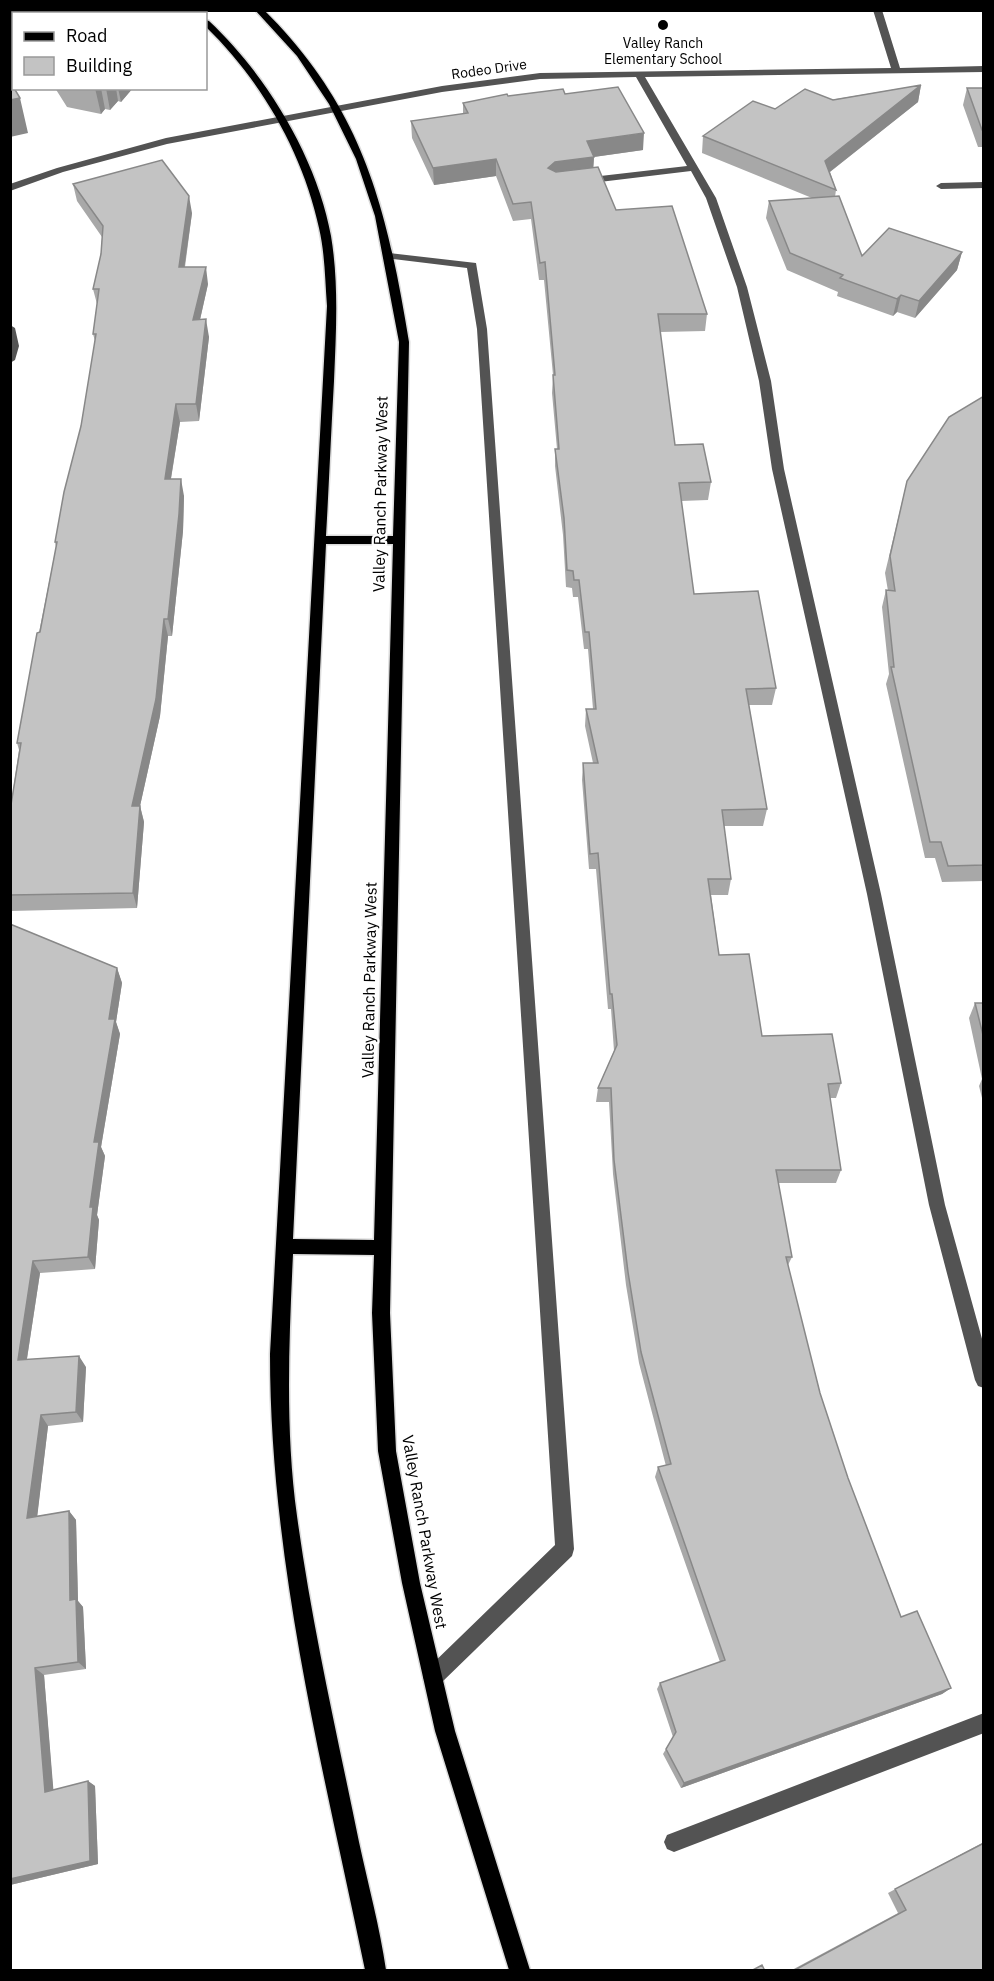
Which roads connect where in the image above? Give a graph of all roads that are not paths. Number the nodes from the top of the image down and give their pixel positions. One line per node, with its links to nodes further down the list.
1 (259, 10): 7 (main road, Valley Ranch Parkway West)
2 (877, 10): 5 (street)
3 (207, 23): 8 (main road)
4 (984, 69): 5 (street, Rodeo Drive)
5 (896, 70): 6 (street, Rodeo Drive)
6 (639, 74): 7 (street, Rodeo Drive); 9 (street)
7 (336, 109): 8 (street, Rodeo Drive); 14 (main road, Valley Ranch Parkway West)
8 (283, 119): 13 (street, Rodeo Drive); 17 (main road)
9 (693, 168): 10 (street); 21 (street)
10 (566, 183)
11 (941, 186): 12 (street)
12 (984, 186)
13 (10, 188)
14 (389, 256): 18 (main road, Valley Ranch Parkway West); 22 (street)
15 (10, 328): 16 (street)
16 (10, 360)
17 (320, 540): 18 (main road); 19 (main road)
18 (399, 540): 20 (main road, Valley Ranch Parkway West)
19 (284, 1246): 20 (main road); 25 (main road)
20 (383, 1248): 22 (main road, Valley Ranch Parkway West)
21 (984, 1380)
22 (433, 1677): 26 (main road, Valley Ranch Parkway West)
23 (984, 1723): 24 (street)
24 (674, 1842)
25 (376, 1971)
26 (520, 1971)

